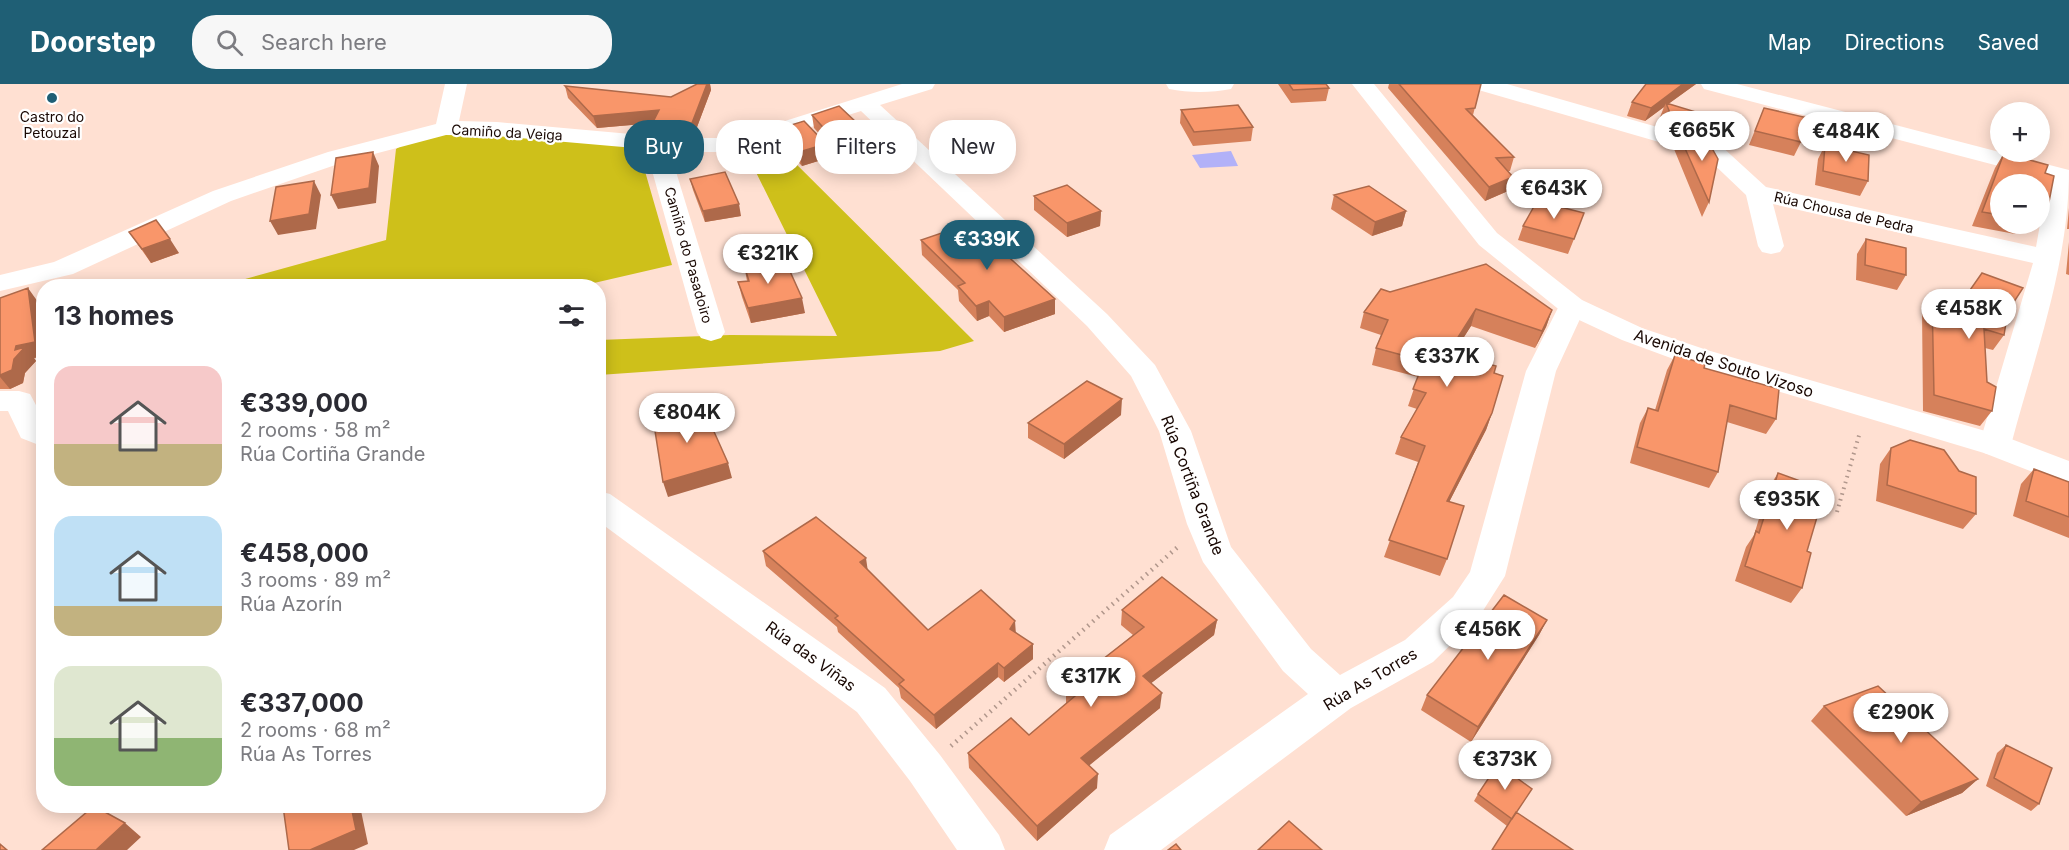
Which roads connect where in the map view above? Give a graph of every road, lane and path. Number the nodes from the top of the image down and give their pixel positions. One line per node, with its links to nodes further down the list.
1 (456, 84): 9 (street)
2 (923, 84): 8 (street, Camiño da Veiga)
3 (1177, 84): 4 (street)
4 (1222, 84)
5 (1363, 84): 18 (street, Avenida de Souto Vizoso)
6 (1483, 84): 14 (street, Rúa Chousa de Pedra)
7 (1712, 84): 13 (street)
8 (864, 102): 11 (street, Camiño da Veiga); 27 (street, Rúa Cortiña Grande)
9 (446, 128): 10 (street, Camiño da Veiga); 17 (street, Camiño da Veiga)
10 (624, 140)
11 (704, 144)
12 (665, 174): 19 (street, Camiño do Pasadoiro)
13 (2065, 176): 16 (street)
14 (1758, 193): 15 (street); 16 (street, Rúa Chousa de Pedra)
15 (1771, 246)
16 (2048, 258): 23 (street)
17 (0, 283)
18 (1572, 306): 21 (street, Avenida de Souto Vizoso); 28 (street, Rúa As Torres)
19 (711, 332)
20 (0, 401): 22 (street)
21 (1866, 408): 23 (street, Avenida de Souto Vizoso); 26 (path)
22 (36, 432)
23 (1995, 445): 24 (street, Avenida de Souto Vizoso)
24 (2069, 474)
25 (606, 509): 29 (street, Rúa das Viñas)
26 (1837, 512)
27 (1204, 524): 28 (street, Rúa Cortiña Grande); 29 (path)
28 (1337, 696): 31 (street, Rúa As Torres)
29 (925, 768): 30 (street, Rúa das Viñas)
30 (983, 850)
31 (1126, 850)

